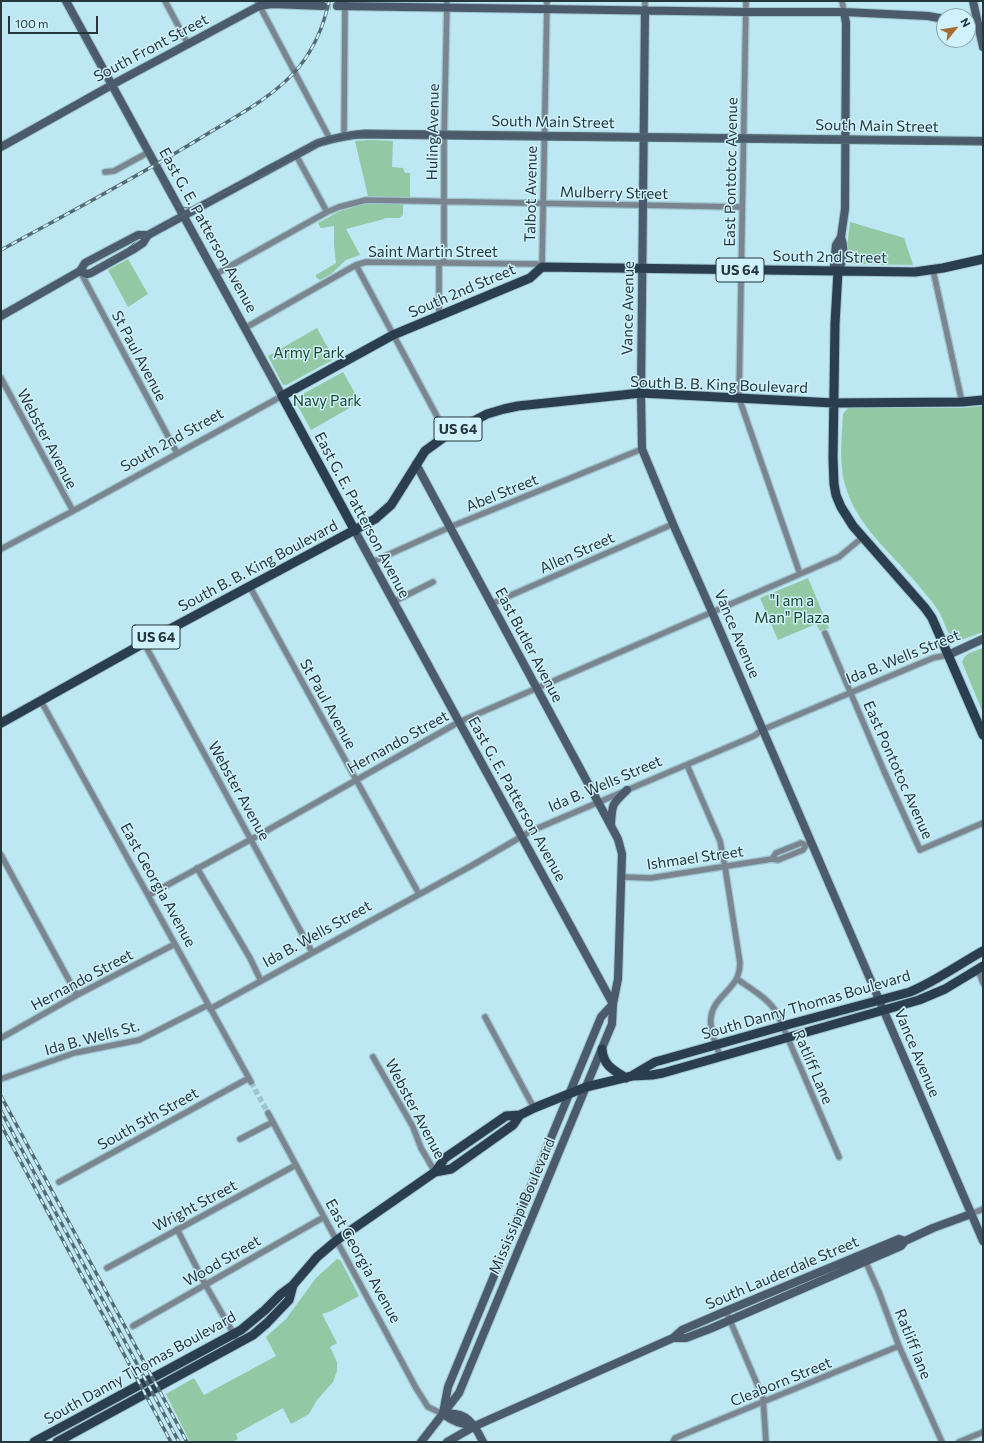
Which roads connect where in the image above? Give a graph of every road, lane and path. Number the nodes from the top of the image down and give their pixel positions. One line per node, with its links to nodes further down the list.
1 (66, 1): 19 (street, East G. E. Patterson Avenue)
2 (165, 1): 17 (street)
3 (645, 1): 12 (street, Vance Avenue)
4 (746, 1): 13 (street, East Pontotoc Avenue)
5 (842, 1): 14 (street)
6 (973, 1): 16 (street)
7 (258, 3): 11 (street, South Front Street); 17 (street, South Front Street); 24 (street)
8 (447, 4): 9 (street); 10 (street); 20 (street, Huling Avenue)
9 (342, 5): 21 (street)
10 (547, 5): 12 (street); 22 (street, Talbot Avenue)
11 (322, 6)
12 (645, 10): 13 (street); 23 (street, Vance Avenue)
13 (746, 12): 14 (street); 25 (street, East Pontotoc Avenue)
14 (844, 12): 15 (street); 26 (street)
15 (936, 18)
16 (981, 26): 18 (street)
17 (188, 44): 19 (street, South Front Street)
18 (983, 47)
19 (113, 85): 28 (street, South Front Street); 29 (street, East G. E. Patterson Avenue)
20 (444, 135): 21 (street, South Main Street); 22 (street, South Main Street); 32 (street, Huling Avenue)
21 (344, 136): 24 (street, South Main Street)
22 (544, 136): 23 (street, South Main Street); 33 (street, Talbot Avenue)
23 (644, 138): 25 (street, South Main Street); 34 (street, Vance Avenue)
24 (330, 139): 30 (street, South Main Street)
25 (743, 139): 26 (street, South Main Street); 35 (street, East Pontotoc Avenue)
26 (846, 140): 27 (street, South Main Street); 47 (street)
27 (983, 141)
28 (1, 147)
29 (149, 152): 31 (street); 37 (street, East G. E. Patterson Avenue)
30 (296, 155): 36 (street); 37 (street, South Main Street)
31 (105, 172)
32 (444, 201): 33 (street, Mulberry Street); 36 (street, Mulberry Street); 40 (street, Huling Avenue)
33 (542, 203): 34 (street, Mulberry Street); 42 (street, Talbot Avenue)
34 (643, 205): 35 (street, Mulberry Street); 43 (street, Vance Avenue)
35 (742, 207): 44 (street, East Pontotoc Avenue)
36 (327, 212): 48 (street, Mulberry Street)
37 (185, 216): 38 (street, South Main Street); 48 (street, East G. E. Patterson Avenue)
38 (148, 235): 46 (street, South Main Street); 46 (street, South Main Street)
39 (983, 259): 45 (main road, South 2nd Street / US 64)
40 (441, 263): 41 (street, Saint Martin Street); 42 (street, Saint Martin Street); 50 (street, Huling Avenue)
41 (356, 265): 51 (street, Saint Martin Street); 52 (street)
42 (542, 267): 43 (main road, South 2nd Street / US 64); 50 (main road, South 2nd Street)
43 (643, 268): 44 (main road, South 2nd Street / US 64); 54 (street, Vance Avenue)
44 (741, 270): 47 (main road, South 2nd Street / US 64); 56 (street, East Pontotoc Avenue)
45 (933, 270): 47 (main road, South 2nd Street / US 64); 58 (street)
46 (80, 271): 49 (street, South Main Street); 62 (street, St Paul Avenue)
47 (838, 271): 59 (main road)
48 (216, 274): 51 (street, East G. E. Patterson Avenue)
49 (1, 316)
50 (438, 316): 52 (main road, South 2nd Street)
51 (245, 328): 55 (street, East G. E. Patterson Avenue)
52 (393, 335): 55 (main road, South 2nd Street); 60 (street)
53 (1, 378): 64 (street, Webster Avenue)
54 (641, 393): 56 (main road, South B. B. King Boulevard / US 64); 60 (main road, South B. B. King Boulevard / US 64); 61 (street, Vance Avenue)
55 (282, 396): 62 (street, South 2nd Street); 67 (main road, East G. E. Patterson Avenue)
56 (739, 398): 59 (main road, South B. B. King Boulevard / US 64); 71 (street, East Pontotoc Avenue)
57 (983, 400): 58 (main road, South B. B. King Boulevard / US 64)
58 (962, 402): 59 (main road, South B. B. King Boulevard / US 64)
59 (834, 403): 68 (main road)
60 (447, 435): 63 (main road, South B. B. King Boulevard / US 64)
61 (642, 449): 65 (street, Vance Avenue); 66 (street, Abel Street)
62 (177, 453): 64 (street, South 2nd Street)
63 (416, 464): 66 (street, East Butler Avenue); 67 (main road, South B. B. King Boulevard / US 64)
64 (73, 511): 69 (street, South 2nd Street)
65 (673, 524): 75 (street, Allen Street); 76 (street, Vance Avenue)
66 (450, 527): 70 (street, Abel Street); 75 (street, East Butler Avenue)
67 (355, 531): 70 (street, East G. E. Patterson Avenue); 73 (main road, South B. B. King Boulevard / US 64)
68 (863, 537): 71 (street, Hernando Street); 80 (main road)
69 (1, 549)
70 (372, 562): 74 (street, East G. E. Patterson Avenue)
71 (800, 574): 76 (street, Hernando Street)
72 (433, 582): 74 (street)
73 (250, 587): 79 (main road, South B. B. King Boulevard / US 64); 89 (street, St Paul Avenue)
74 (394, 602): 84 (street, East G. E. Patterson Avenue)
75 (491, 604): 81 (street, East Butler Avenue)
76 (712, 612): 81 (street, Hernando Street); 86 (street, Vance Avenue)
77 (825, 634): 82 (street, East Pontotoc Avenue)
78 (983, 639): 80 (street, Ida B. Wells Street)
79 (144, 643): 83 (main road, South B. B. King Boulevard / US 64); 95 (street, Webster Avenue)
80 (948, 654): 82 (street, Ida B. Wells Street); 87 (main road)
81 (537, 689): 84 (street, Hernando Street); 91 (street, East Butler Avenue)
82 (851, 692): 86 (street, Ida B. Wells Street); 92 (street, East Pontotoc Avenue)
83 (41, 701): 85 (main road, South B. B. King Boulevard / US 64); 103 (street, East Georgia Avenue)
84 (459, 722): 89 (street, Hernando Street); 94 (street, East G. E. Patterson Avenue)
85 (1, 723)
86 (762, 730): 88 (street, Ida B. Wells Street); 97 (street, Vance Avenue)
87 (983, 735)
88 (687, 765): 90 (street, Ida B. Wells Street); 99 (street)
89 (355, 780): 95 (street, Hernando Street); 102 (street, St Paul Avenue)
90 (627, 790): 91 (street, Ida B. Wells Street); 93 (street)
91 (598, 802): 93 (street, East Butler Avenue); 94 (street, Ida B. Wells Street)
92 (983, 823)
93 (611, 825): 96 (street, East Butler Avenue)
94 (522, 837): 102 (street, Ida B. Wells Street); 113 (street, East G. E. Patterson Avenue)
95 (252, 839): 100 (street, Hernando Street); 106 (street, Webster Avenue)
96 (618, 839): 101 (street, Mississippi Boulevard)
97 (808, 844): 99 (street, Ishmael Street); 112 (street, Vance Avenue)
98 (1, 855): 111 (street)
99 (725, 867): 101 (street, Ishmael Street); 108 (street)
100 (197, 868): 103 (street, Hernando Street); 109 (street)
101 (621, 877): 113 (street, Mississippi Boulevard)
102 (419, 894): 106 (street, Ida B. Wells Street)
103 (149, 895): 104 (street, East Georgia Avenue)
104 (175, 944): 111 (street, Hernando Street); 114 (street, East Georgia Avenue)
105 (983, 951): 112 (main road, South Danny Thomas Boulevard)
106 (312, 952): 109 (street, Ida B. Wells Street)
107 (979, 969): 110 (street); 115 (main road, South Danny Thomas Boulevard)
108 (737, 979): 117 (street, Ratliff Lane); 120 (street)
109 (261, 981): 114 (street, Ida B. Wells Street)
110 (983, 983)
111 (76, 995): 118 (street, Hernando Street)
112 (880, 1000): 115 (street, Vance Avenue); 117 (main road, South Danny Thomas Boulevard)
113 (613, 1004): 121 (street, Mississippi Boulevard); 128 (street, Mississippi Boulevard)
114 (209, 1007): 125 (street, Ida B. Wells St.); 126 (street, East Georgia Avenue)
115 (884, 1011): 119 (main road, South Danny Thomas Boulevard); 140 (street, Vance Avenue)
116 (485, 1017): 129 (street)
117 (783, 1026): 119 (street, Ratliff Lane); 120 (main road, South Danny Thomas Boulevard)
118 (1, 1038)
119 (788, 1038): 122 (main road, South Danny Thomas Boulevard); 133 (street, Ratliff Lane)
120 (717, 1046): 122 (street); 124 (main road, South Danny Thomas Boulevard)
121 (602, 1049): 124 (main road); 127 (street, Mississippi Boulevard)
122 (720, 1056): 124 (main road, South Danny Thomas Boulevard)
123 (373, 1057): 135 (street, Webster Avenue)
124 (629, 1077): 127 (main road, South Danny Thomas Boulevard)
125 (1, 1079)
126 (250, 1080): 137 (street, South 5th Street)
127 (586, 1087): 128 (main road, South Danny Thomas Boulevard); 138 (street, Mississippi Boulevard)
128 (568, 1094): 129 (main road, South Danny Thomas Boulevard); 136 (street, Mississippi Boulevard)
129 (534, 1108): 135 (main road, South Danny Thomas Boulevard)
130 (268, 1113): 131 (street, East Georgia Avenue)
131 (273, 1122): 132 (street); 134 (street, East Georgia Avenue)
132 (240, 1139)
133 (838, 1158)
134 (296, 1165): 141 (street, East Georgia Avenue); 142 (street, Wright Street)
135 (435, 1172): 143 (main road, South Danny Thomas Boulevard)
136 (534, 1177): 138 (street); 147 (street, Mississippi Boulevard)
137 (59, 1182)
138 (547, 1182): 150 (street, Mississippi Boulevard)
139 (983, 1209): 140 (street, South Lauderdale Street)
140 (971, 1214): 144 (street, Vance Avenue); 145 (street, South Lauderdale Street)
141 (324, 1217): 143 (street, East Georgia Avenue); 148 (street, Wood Street)
142 (177, 1229): 146 (street, Wright Street); 148 (street)
143 (337, 1240): 149 (main road, South Danny Thomas Boulevard); 159 (street, East Georgia Avenue)
144 (983, 1241)
145 (864, 1258): 151 (street, South Lauderdale Street); 152 (street, South Lauderdale Street); 157 (street, Ratliff lane)
146 (107, 1268)
147 (491, 1281): 150 (street); 159 (street, Mississippi Boulevard)
148 (205, 1284): 153 (street, Wood Street); 154 (street)
149 (293, 1285): 154 (main road, South Danny Thomas Boulevard); 156 (main road, South Danny Thomas Boulevard)
150 (503, 1286): 159 (street, Mississippi Boulevard)
151 (726, 1311): 152 (street); 155 (street, South Lauderdale Street)
152 (730, 1320): 155 (street, South Lauderdale Street); 158 (street)
153 (133, 1326)
154 (234, 1334): 156 (street); 162 (main road, South Danny Thomas Boulevard)
155 (672, 1338): 160 (street, South Lauderdale Street)
156 (239, 1343): 163 (main road, South Danny Thomas Boulevard)
157 (899, 1346): 158 (street, Cleaborn Street); 169 (street, Ratliff lane)
158 (763, 1403): 167 (street, Cleaborn Street); 168 (street)
159 (443, 1414): 160 (street, East Georgia Avenue); 164 (street, Mississippi Boulevard)
160 (475, 1426): 165 (street, South Lauderdale Street); 166 (street, East Georgia Avenue)
161 (983, 1432): 170 (street)
162 (34, 1442)
163 (57, 1442)
164 (421, 1442)
165 (447, 1442)
166 (484, 1442)
167 (673, 1442)
168 (766, 1442)
169 (942, 1442)
170 (959, 1442)

